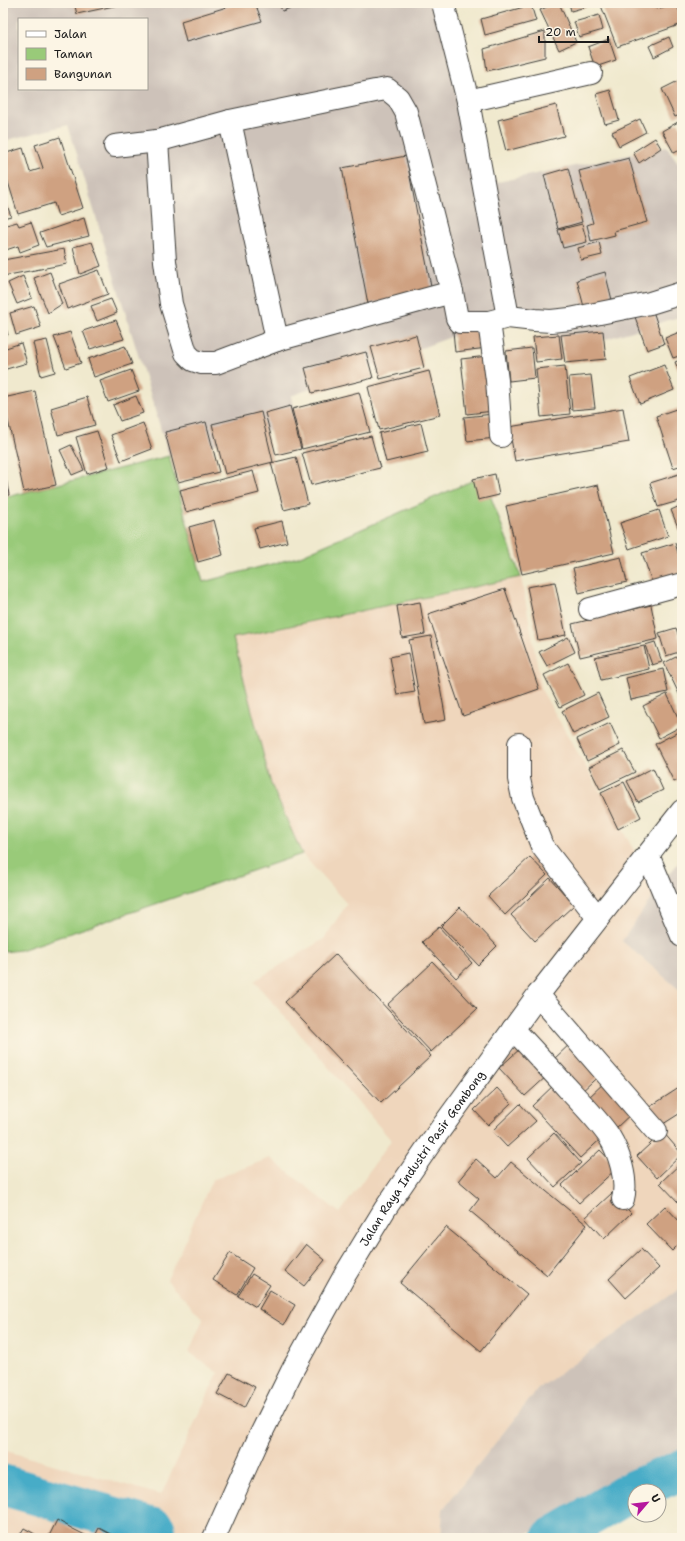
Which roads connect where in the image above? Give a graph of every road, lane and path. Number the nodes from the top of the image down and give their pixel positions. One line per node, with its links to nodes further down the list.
1 (443, 3): 3 (street)
2 (591, 73): 3 (street)
3 (468, 101): 9 (street)
4 (230, 121): 5 (street); 7 (street); 10 (street)
5 (157, 141): 6 (street); 10 (street)
6 (115, 146)
7 (452, 292): 9 (street); 10 (street)
8 (682, 293): 9 (street)
9 (498, 319): 11 (street)
10 (277, 340)
11 (500, 436)
12 (682, 584): 13 (street)
13 (590, 609)
14 (519, 744): 17 (street)
15 (682, 811): 16 (street, Jalan Raya Industri Pasir Gombong)
16 (648, 855): 17 (street, Jalan Raya Industri Pasir Gombong); 18 (street)
17 (598, 918): 19 (street, Jalan Raya Industri Pasir Gombong)
18 (682, 936)
19 (538, 995): 20 (street, Jalan Raya Industri Pasir Gombong); 21 (street)
20 (513, 1029): 22 (street); 23 (street, Jalan Raya Industri Pasir Gombong)
21 (656, 1131)
22 (624, 1199)
23 (218, 1530)

